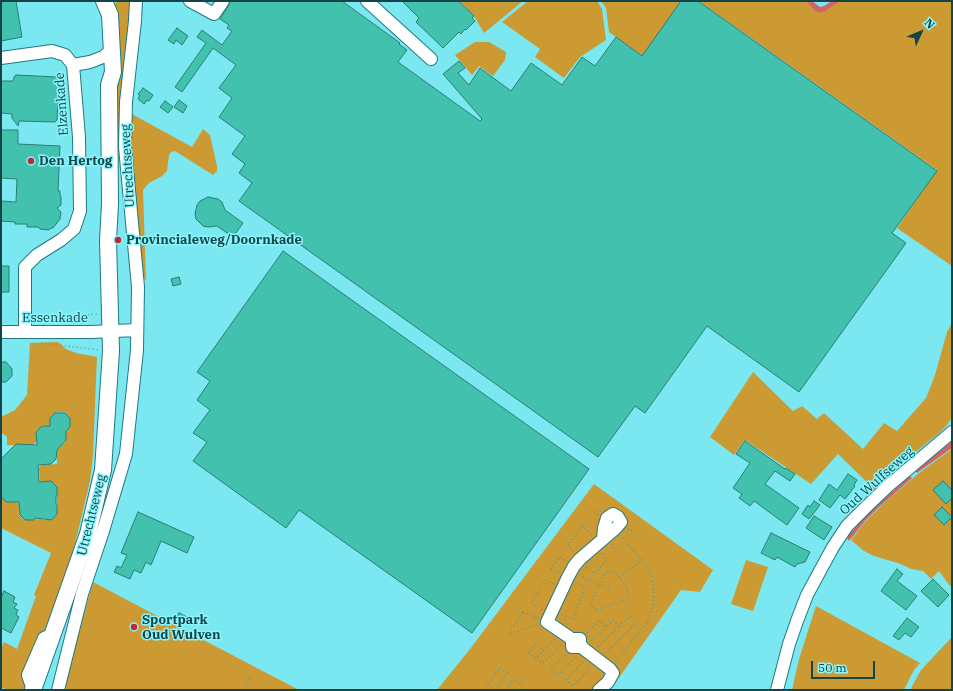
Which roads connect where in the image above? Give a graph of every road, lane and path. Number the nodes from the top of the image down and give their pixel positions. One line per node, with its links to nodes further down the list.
1 (100, 1): 7 (main road, Utrechtseweg)
2 (104, 1): 7 (main road, Utrechtseweg)
3 (136, 1): 12 (street, Utrechtseweg)
4 (190, 1): 5 (street)
5 (223, 1)
6 (367, 1): 9 (street)
7 (108, 53): 10 (street, Elzenkade); 11 (main road, Utrechtseweg)
8 (1, 58): 10 (street, Elzenkade)
9 (431, 59)
10 (73, 65): 15 (street, Elzenkade)
11 (110, 314): 13 (main road, Utrechtseweg); 16 (path)
12 (137, 330): 13 (street); 40 (street, Utrechtseweg)
13 (110, 331): 16 (street, Essenkade); 18 (main road, Utrechtseweg)
14 (1, 332): 15 (street, Essenkade)
15 (25, 332): 16 (street, Essenkade)
16 (59, 333)
17 (40, 343): 18 (path)
18 (111, 352): 39 (main road, Utrechtseweg)
19 (952, 432): 47 (street, Oud Wulfseweg)
20 (618, 533): 21 (path); 22 (street); 23 (path); 24 (path)
21 (636, 534)
22 (599, 542): 25 (street); 25 (path); 25 (path)
23 (615, 552)
24 (642, 560): 26 (path); 37 (path)
25 (571, 572): 25 (path); 27 (path); 29 (street); 29 (path); 29 (path)
26 (619, 577): 27 (path); 27 (path)
27 (598, 585): 28 (path)
28 (610, 590)
29 (550, 616): 29 (path); 32 (street)
30 (619, 626): 31 (path); 33 (path); 33 (path)
31 (606, 627): 32 (path); 32 (path)
32 (577, 644): 32 (path); 33 (path); 34 (path); 35 (path); 36 (path); 37 (street)
33 (598, 647)
34 (543, 650): 35 (path); 35 (path)
35 (536, 658)
36 (588, 664)
37 (610, 669): 46 (street)
38 (251, 676): 41 (path)
39 (33, 690)
40 (58, 690)
41 (244, 690)
42 (483, 690): 43 (path)
43 (495, 690)
44 (506, 690): 45 (path)
45 (518, 690)
46 (599, 690)
47 (777, 690)

